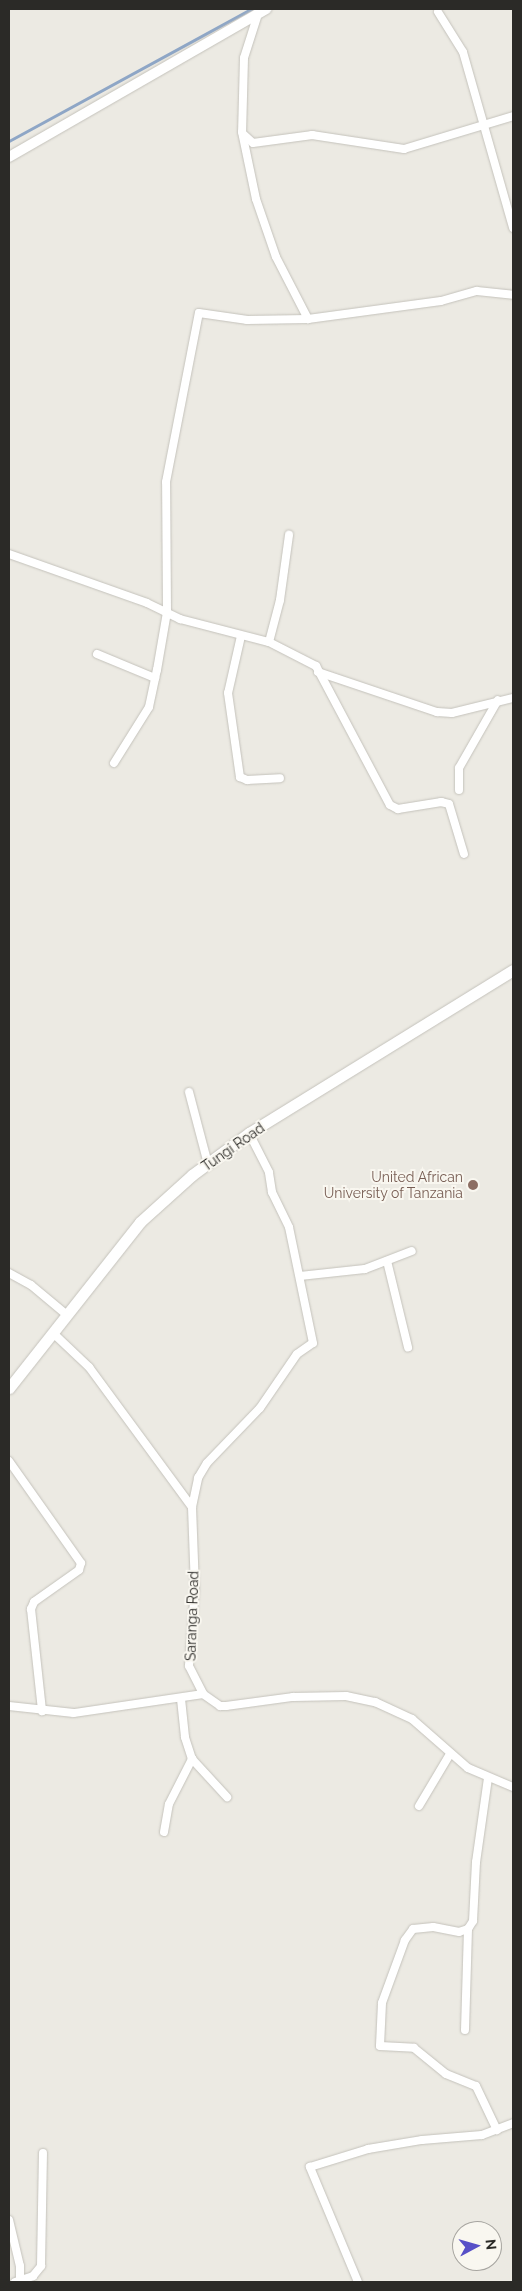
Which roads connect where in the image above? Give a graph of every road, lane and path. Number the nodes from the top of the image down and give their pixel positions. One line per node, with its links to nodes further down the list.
1 (262, 11): 5 (street); 6 (street)
2 (438, 12): 4 (street)
3 (513, 116): 4 (street)
4 (483, 125): 5 (street); 7 (street)
5 (242, 132): 9 (street)
6 (9, 158)
7 (513, 228)
8 (513, 295): 9 (street)
9 (308, 319): 12 (street)
10 (289, 535): 14 (street)
11 (9, 554): 12 (street)
12 (167, 612): 13 (street); 17 (street)
13 (241, 636): 14 (street); 21 (street)
14 (269, 642): 16 (street)
15 (97, 654): 17 (street)
16 (318, 672): 19 (street); 23 (street)
17 (155, 678): 20 (street)
18 (513, 698): 19 (street)
19 (498, 700): 22 (street)
20 (114, 763)
21 (280, 778)
22 (459, 790)
23 (464, 854)
24 (513, 970): 26 (main road, Tungi Road)
25 (189, 1092): 27 (street)
26 (249, 1133): 27 (main road, Tungi Road); 31 (street)
27 (208, 1164): 32 (main road, Tungi Road)
28 (412, 1251): 29 (street)
29 (387, 1261): 31 (street); 34 (street)
30 (9, 1273): 32 (street)
31 (300, 1276): 37 (street, Saranga Road)
32 (67, 1315): 33 (main road, Tungi Road)
33 (53, 1333): 35 (main road, Tungi Road); 37 (street)
34 (408, 1347)
35 (9, 1388)
36 (9, 1461): 41 (street)
37 (192, 1508): 38 (street, Saranga Road)
38 (203, 1694): 39 (street); 42 (street)
39 (181, 1699): 41 (street); 43 (street)
40 (9, 1706): 41 (street)
41 (42, 1711)
42 (450, 1754): 44 (street); 47 (street)
43 (192, 1759): 46 (street); 48 (street)
44 (488, 1778): 45 (street); 49 (street)
45 (513, 1787)
46 (227, 1797)
47 (419, 1806)
48 (164, 1832)
49 (468, 1929): 50 (street); 52 (street)
50 (465, 2030)
51 (513, 2123): 52 (street)
52 (497, 2130): 56 (street)
53 (43, 2153): 55 (street)
54 (9, 2220): 55 (street)
55 (17, 2281)
56 (358, 2282)

